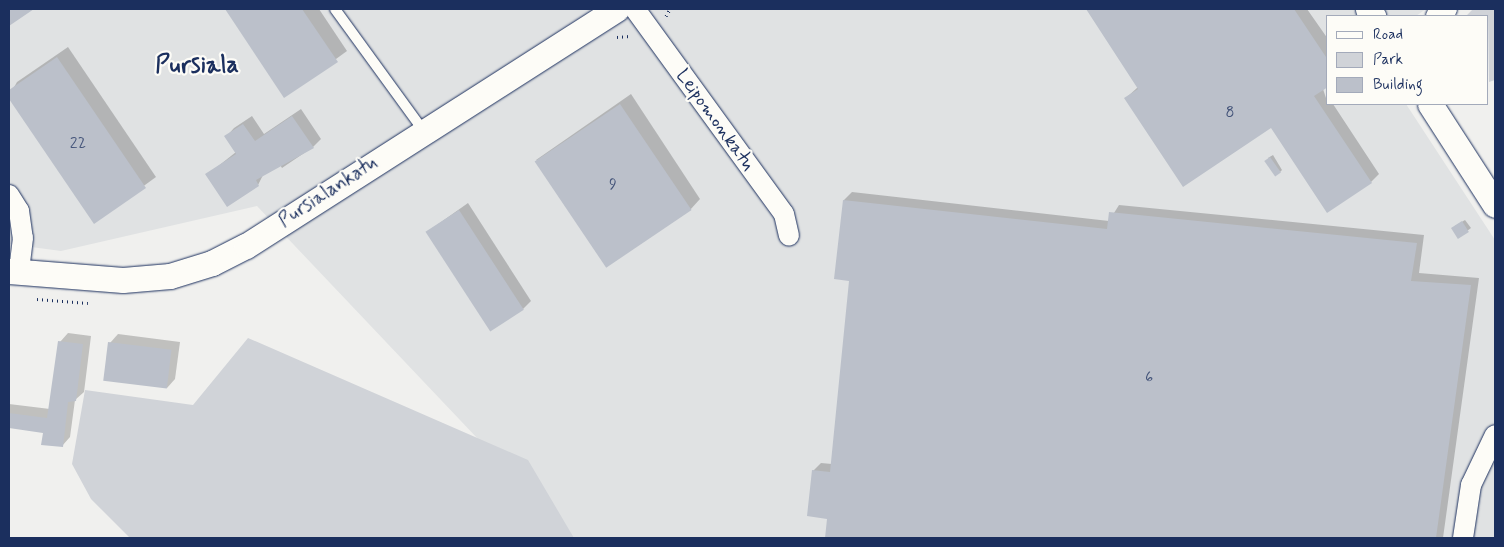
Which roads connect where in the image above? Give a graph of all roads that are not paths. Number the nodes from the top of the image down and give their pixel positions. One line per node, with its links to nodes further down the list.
1 (335, 9): 5 (lane)
2 (617, 9): 5 (street, Pursialankatu)
3 (635, 9): 8 (street, Leipomonkatu)
4 (1431, 105): 7 (street)
5 (423, 130): 9 (street, Pursialankatu)
6 (9, 196): 9 (street)
7 (1495, 205)
8 (789, 235)
9 (14, 272)
10 (1495, 435): 11 (street)
11 (1463, 538)

